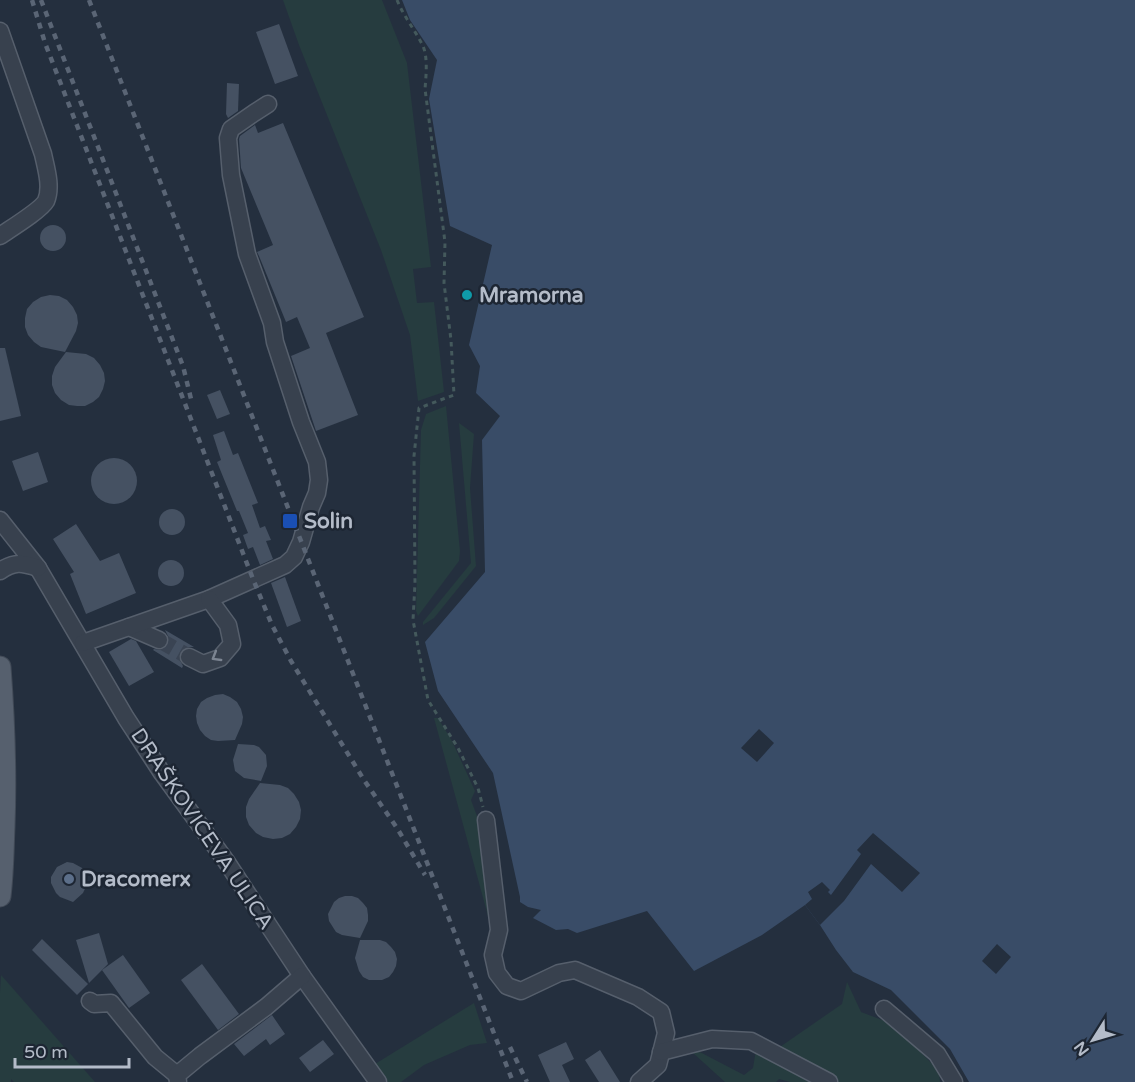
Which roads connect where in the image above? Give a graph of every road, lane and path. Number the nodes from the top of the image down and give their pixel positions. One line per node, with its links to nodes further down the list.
1 (397, 0): 14 (path)
2 (0, 31): 4 (street)
3 (268, 104): 8 (street)
4 (0, 236)
5 (0, 520): 6 (street, DRAŠKOVIĆEVA ULICA)
6 (38, 568): 7 (street); 11 (street, DRAŠKOVIĆEVA ULICA)
7 (0, 571)
8 (209, 599): 9 (street); 12 (street, one-way to 12)
9 (129, 627): 10 (street); 11 (street)
10 (159, 640)
11 (83, 643): 16 (street, DRAŠKOVIĆEVA ULICA)
12 (189, 657)
13 (0, 667): 15 (main road)
14 (486, 820): 19 (street)
15 (0, 896)
16 (302, 976): 20 (street); 21 (street, DRAŠKOVIĆEVA ULICA)
17 (90, 1001): 20 (street)
18 (884, 1009): 24 (street)
19 (661, 1052): 22 (street); 23 (street)
20 (177, 1078)
21 (378, 1082)
22 (639, 1082)
23 (829, 1082)
24 (954, 1082)

